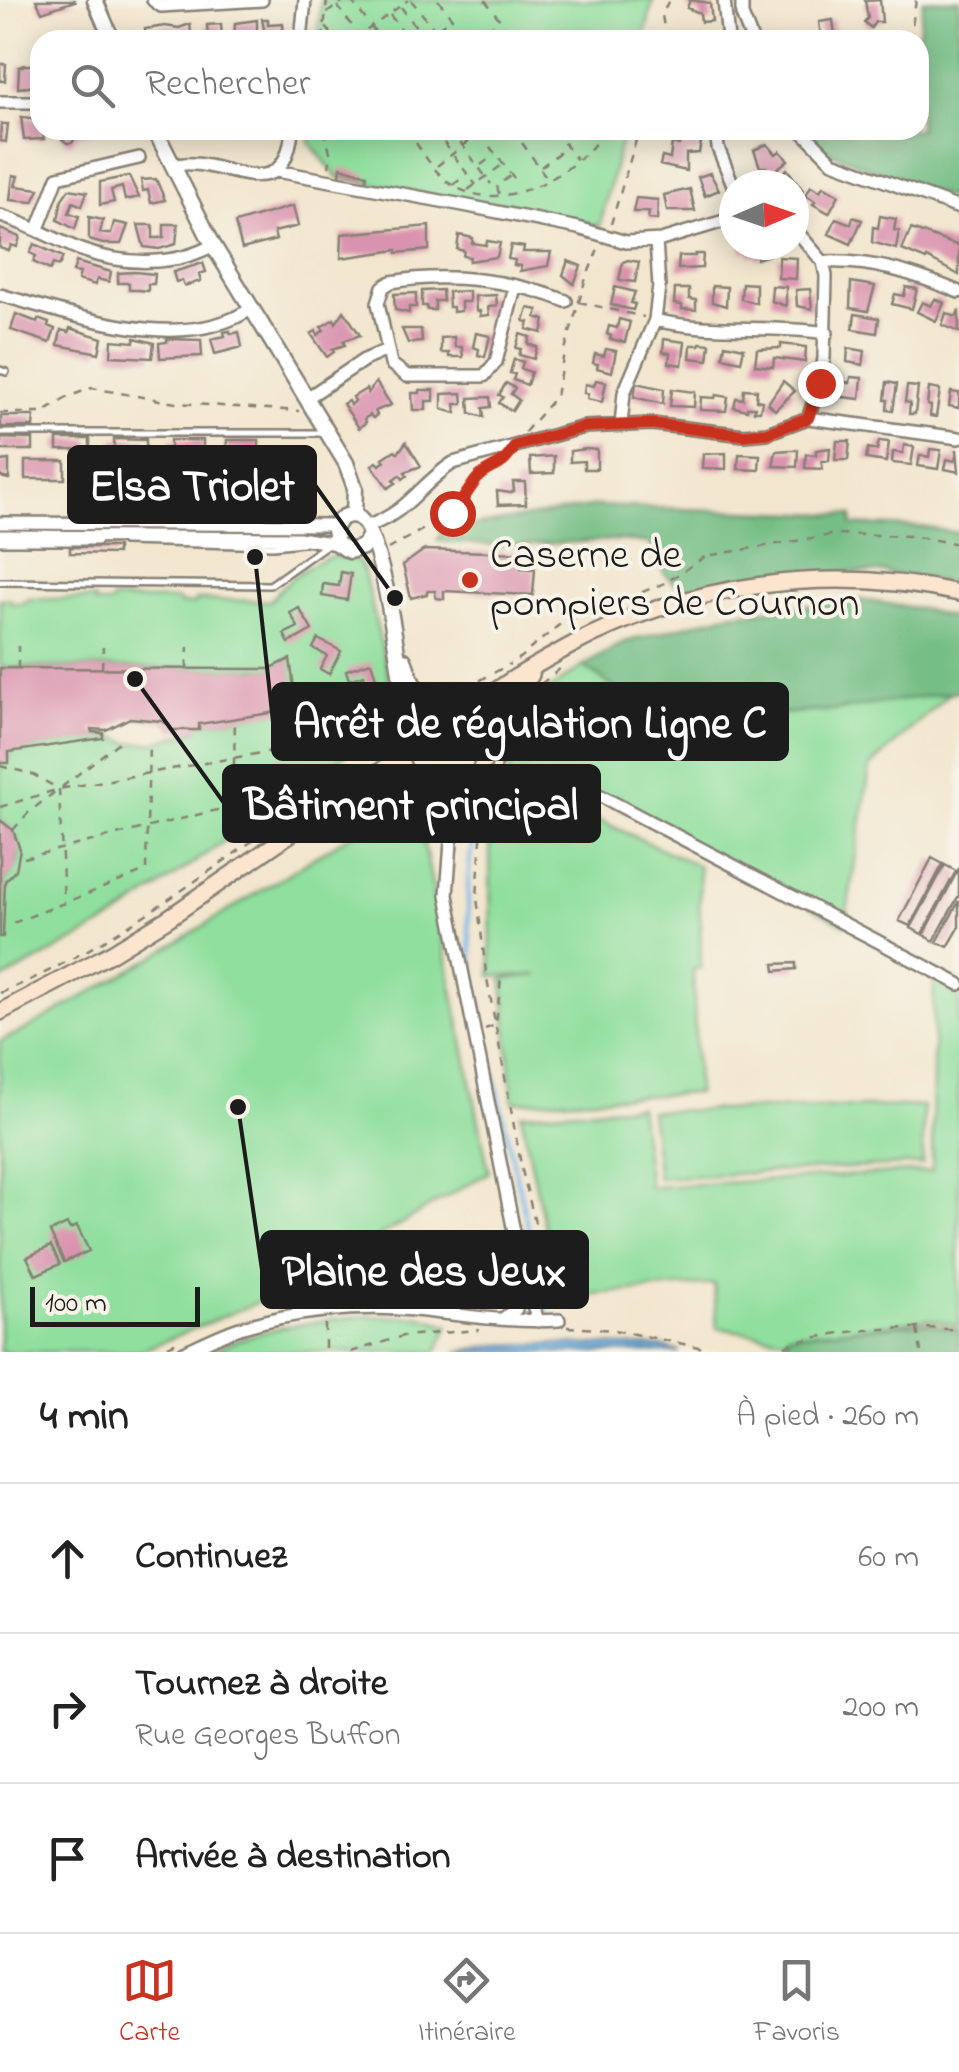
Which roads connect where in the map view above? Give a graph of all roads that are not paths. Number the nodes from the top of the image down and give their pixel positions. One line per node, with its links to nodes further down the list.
1 (95, 0): 8 (street)
2 (153, 0): 3 (street)
3 (262, 0)
4 (304, 0): 9 (street)
5 (724, 0): 7 (street); 10 (street)
6 (742, 0): 7 (street)
7 (742, 15): 11 (street)
8 (108, 30)
9 (302, 30)
10 (727, 30)
11 (748, 30)
12 (0, 102): 13 (street)
13 (30, 102)
14 (160, 140): 19 (street)
15 (291, 140): 21 (street)
16 (717, 140): 20 (street)
17 (811, 140): 22 (street)
18 (139, 158): 25 (street)
19 (172, 166): 21 (street); 27 (street)
20 (727, 170)
21 (276, 171): 26 (street)
22 (959, 208)
23 (0, 216): 25 (street)
24 (719, 222): 26 (street)
25 (38, 229): 27 (street)
26 (656, 241): 35 (street)
27 (213, 245): 34 (street)
28 (809, 246): 29 (street)
29 (823, 262): 31 (street); 36 (street)
30 (515, 287): 33 (street); 37 (street); 37 (street)
31 (959, 292)
32 (0, 295): 34 (street)
33 (572, 302)
34 (252, 308): 38 (street)
35 (655, 320): 36 (street); 40 (street)
36 (827, 333): 39 (street)
37 (387, 350): 38 (street)
38 (307, 406): 41 (street)
39 (808, 418): 40 (street); 43 (street)
40 (621, 425): 47 (street)
41 (328, 432): 42 (lane); 44 (street)
42 (0, 433)
43 (959, 438)
44 (354, 516): 46 (street); 47 (street)
45 (0, 523): 46 (street)
46 (336, 525): 49 (street)
47 (368, 532): 50 (street); 51 (street)
48 (0, 539): 49 (street)
49 (328, 543): 50 (street); 52 (lane)
50 (358, 550): 51 (street)
51 (381, 576): 54 (street)
52 (0, 582)
53 (959, 593): 55 (main road)
54 (398, 642): 56 (street); 58 (street)
55 (538, 677): 57 (main road); 59 (main road)
56 (440, 711): 57 (main road); 58 (main road)
57 (458, 714): 59 (main road)
58 (408, 729): 60 (main road)
59 (482, 740): 61 (main road)
60 (401, 749): 62 (main road); 64 (main road)
61 (480, 772): 63 (main road); 65 (street)
62 (419, 788): 63 (main road); 64 (main road)
63 (461, 791): 67 (street)
64 (302, 826): 66 (main road)
65 (959, 984)
66 (0, 1012)
67 (522, 1267): 68 (street); 69 (street)
68 (504, 1318): 69 (street); 71 (street)
69 (538, 1322): 70 (street)
70 (560, 1324)
71 (184, 1352)

